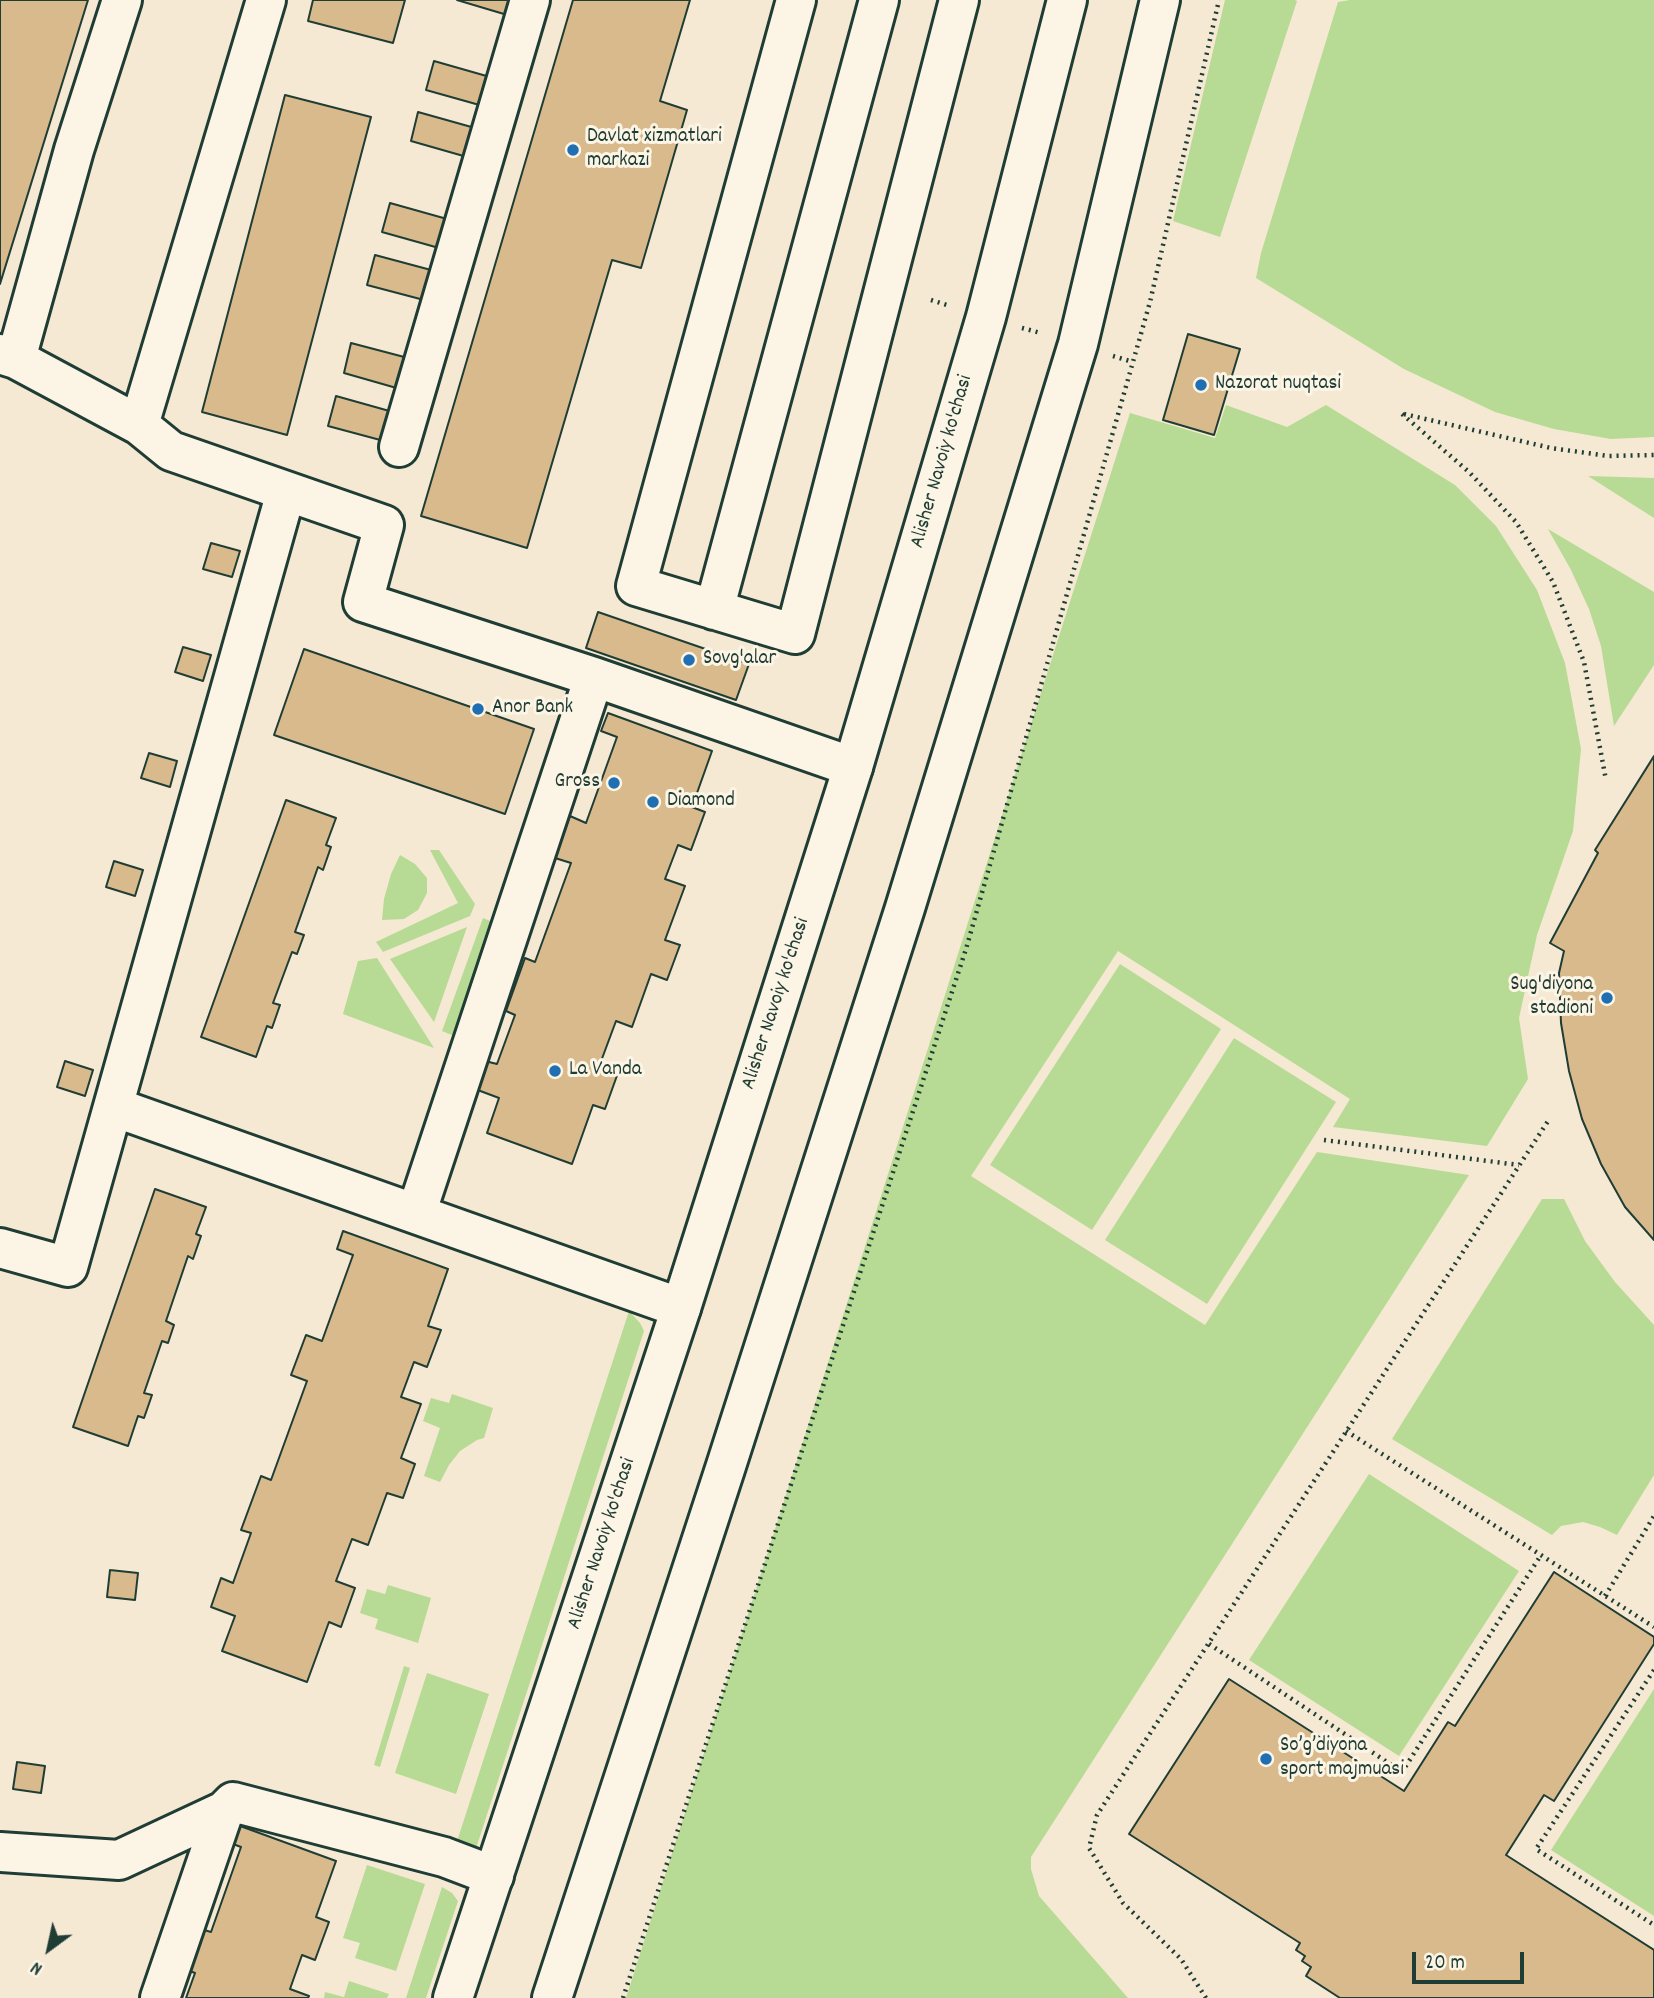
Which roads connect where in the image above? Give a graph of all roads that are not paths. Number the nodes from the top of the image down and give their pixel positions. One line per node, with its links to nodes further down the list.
1 (122, 0): 9 (main road)
2 (265, 0): 10 (main road)
3 (530, 0): 11 (main road)
4 (796, 0): 13 (main road)
5 (879, 0): 13 (main road)
6 (959, 0): 13 (main road)
7 (1067, 0): 15 (main road, Alisher Navoiy ko'chasi)
8 (1160, 0): 25 (main road)
9 (8, 357): 10 (main road)
10 (139, 425): 12 (main road)
11 (399, 447)
12 (286, 492): 14 (main road); 16 (main road)
13 (714, 610)
14 (594, 677): 15 (main road); 17 (main road)
15 (853, 766): 19 (main road, Alisher Navoiy ko'chasi)
16 (114, 1107): 17 (main road); 18 (main road)
17 (416, 1214): 19 (main road)
18 (0, 1248)
19 (681, 1308): 22 (main road, Alisher Navoiy ko'chasi)
20 (224, 1811): 21 (main road); 22 (main road); 23 (main road)
21 (0, 1852)
22 (494, 1876): 24 (main road, Alisher Navoiy ko'chasi)
23 (160, 1998)
24 (453, 1998)
25 (552, 1998)

